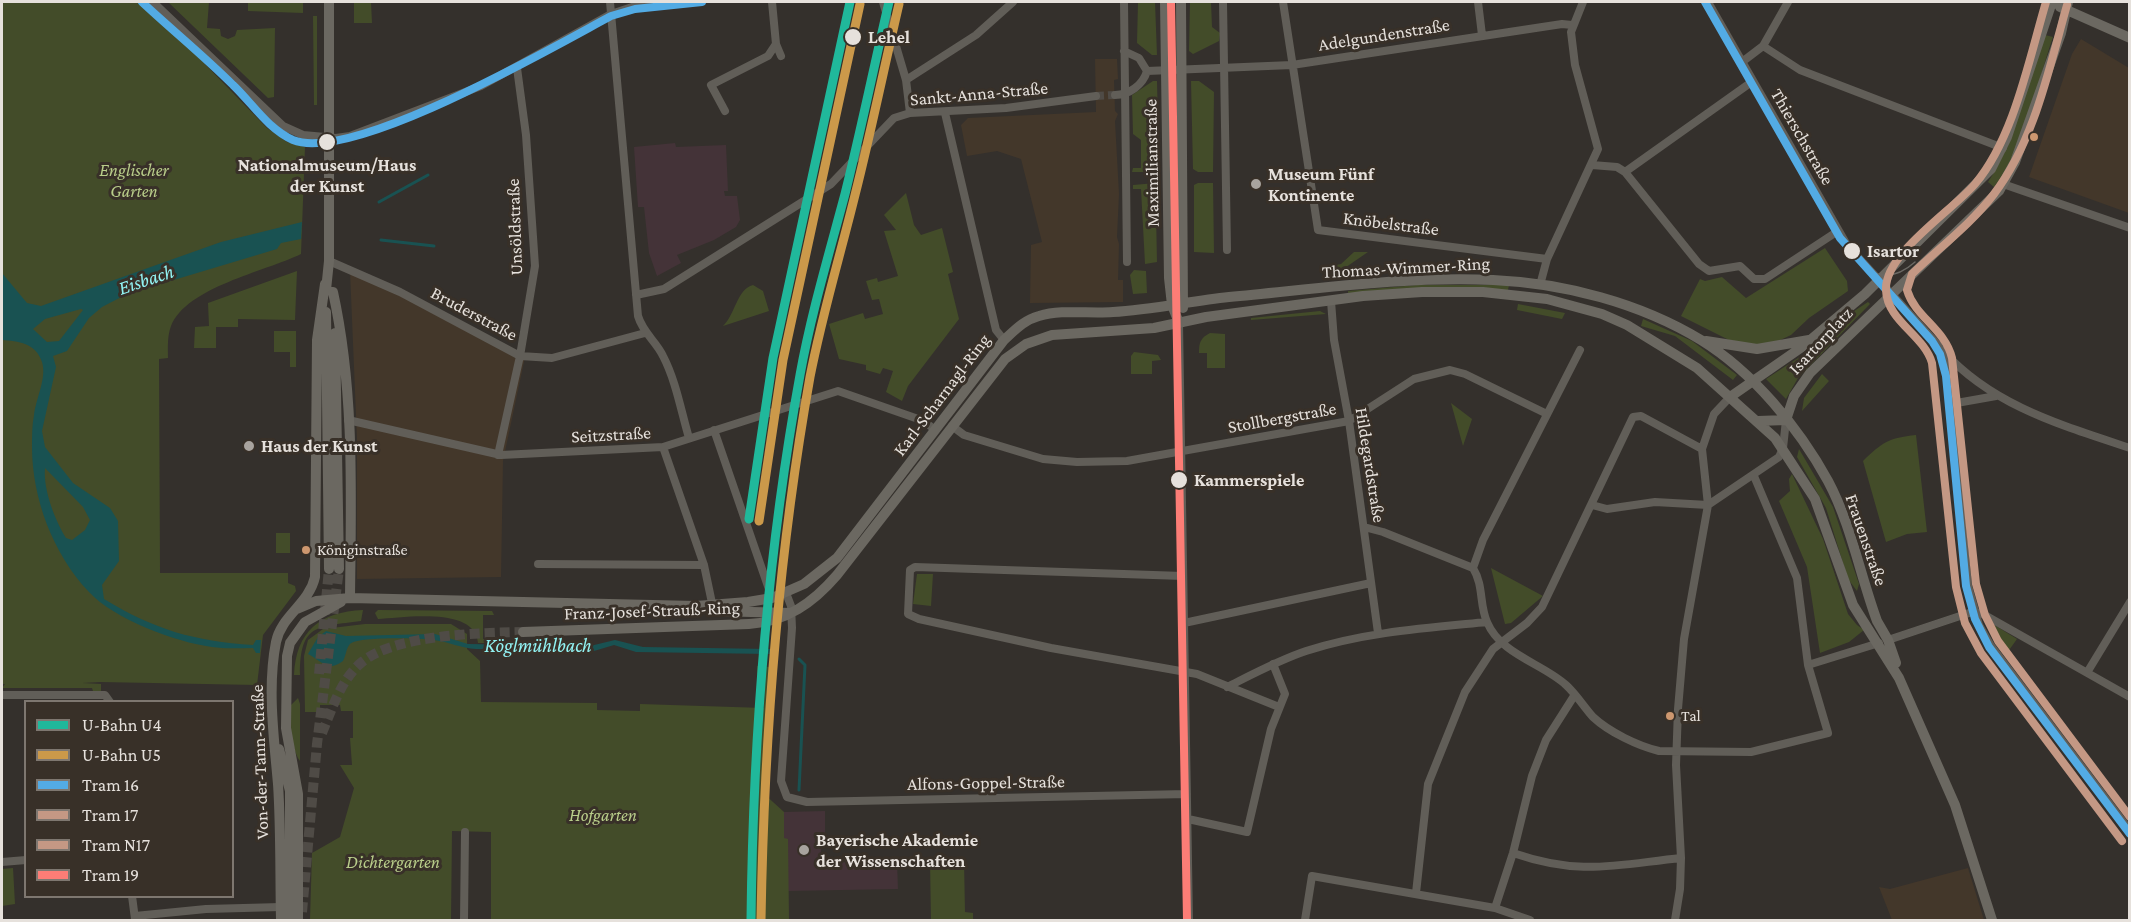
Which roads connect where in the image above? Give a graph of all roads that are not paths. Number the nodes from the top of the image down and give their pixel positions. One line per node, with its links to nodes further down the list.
1 (153, 2): 41 (street)
2 (329, 2): 41 (main road)
3 (610, 2): 19 (street)
4 (679, 2): 19 (street)
5 (772, 2): 23 (street)
6 (883, 2): 33 (street)
7 (1013, 2): 33 (street)
8 (1124, 2): 25 (street, Maximilianstraße)
9 (1165, 2): 31 (main road, Maximilianstraße)
10 (1181, 2): 31 (main road, Maximilianstraße)
11 (1223, 2): 30 (street)
12 (1283, 2): 28 (street, Knöbelstraße)
13 (1478, 2): 21 (street)
14 (1583, 2): 20 (street)
15 (1708, 2): 27 (street, Thierschstraße)
16 (1788, 2): 24 (street)
17 (2050, 2): 18 (main road); 42 (main road, Isartorplatz)
18 (2068, 5): 22 (main road); 45 (main road, Isartorplatz)
19 (611, 14): 29 (street); 57 (street)
20 (1572, 25): 21 (street, Adelgundenstraße); 43 (street)
21 (1482, 35): 28 (street, Adelgundenstraße)
22 (2130, 38)
23 (776, 44): 26 (street); 38 (street)
24 (1763, 46): 27 (street); 42 (street)
25 (1124, 51): 32 (street); 35 (street, Maximilianstraße)
26 (781, 56)
27 (1742, 62): 34 (street, Thierschstraße)
28 (1292, 65): 30 (street, Adelgundenstraße); 49 (street, Knöbelstraße)
29 (517, 68): 41 (street); 73 (street, Unsöldstraße)
30 (1224, 68): 31 (street, Adelgundenstraße); 48 (street)
31 (1174, 70): 32 (street); 59 (main road, Maximilianstraße); 60 (main road, Maximilianstraße)
32 (1147, 71): 35 (street)
33 (906, 80): 39 (street)
34 (1753, 81): 44 (street); 47 (street, Thierschstraße)
35 (1125, 94): 36 (street); 50 (street, Maximilianstraße)
36 (1115, 95)
37 (1096, 96): 40 (street, Sankt-Anna-Straße)
38 (725, 111)
39 (910, 113): 40 (street, Sankt-Anna-Straße); 57 (street, Sankt-Anna-Straße)
40 (945, 113): 69 (street)
41 (328, 138): 51 (main road)
42 (2002, 148): 52 (main road, Isartorplatz)
43 (1592, 165): 44 (street); 49 (street)
44 (1625, 172): 47 (street)
45 (2003, 184): 46 (street); 56 (main road, Isartorplatz)
46 (2130, 228)
47 (1838, 231): 52 (street, Thierschstraße)
48 (1227, 250)
49 (1547, 259): 53 (street)
50 (1127, 262)
51 (329, 264): 54 (main road); 73 (street, Bruderstraße)
52 (1879, 280): 56 (street, Thierschstraße); 68 (main road, Isartorplatz)
53 (1540, 285): 55 (main road, Thomas-Wimmer-Ring); 62 (main road, Thomas-Wimmer-Ring)
54 (329, 288): 79 (main road); 100 (main road); 102 (main road)
55 (1273, 293): 59 (main road, Thomas-Wimmer-Ring); 61 (main road)
56 (1892, 294): 71 (street, Thierschstraße); 80 (main road, Isartorplatz)
57 (636, 295): 66 (street)
58 (1331, 301): 61 (main road, Thomas-Wimmer-Ring); 65 (main road, Thomas-Wimmer-Ring); 81 (street, Hildegardstraße)
59 (1184, 303): 60 (main road, Karl-Scharnagl-Ring); 64 (main road, Maximilianstraße)
60 (1172, 305): 63 (main road, Karl-Scharnagl-Ring); 64 (main road, Maximilianstraße)
61 (1269, 310): 64 (main road, Thomas-Wimmer-Ring)
62 (1645, 314): 65 (main road); 70 (main road, Thomas-Wimmer-Ring)
63 (1029, 320): 67 (main road); 69 (main road, Karl-Scharnagl-Ring)
64 (1179, 323): 67 (main road, Karl-Scharnagl-Ring); 91 (street, Maximilianstraße)
65 (1637, 332): 76 (main road, Thomas-Wimmer-Ring)
66 (645, 333): 73 (street, Bruderstraße); 86 (street)
67 (1039, 339): 83 (main road, Karl-Scharnagl-Ring)
68 (1812, 339): 70 (main road); 74 (main road, Isartorplatz)
69 (1004, 340): 85 (main road, Karl-Scharnagl-Ring)
70 (1701, 340): 74 (main road, Thomas-Wimmer-Ring)
71 (1938, 345): 75 (street, Thierschstraße); 77 (street)
72 (1580, 350): 78 (street)
73 (520, 356): 92 (street, Unsöldstraße)
74 (1750, 381): 76 (main road, Isartorplatz); 80 (main road)
75 (1996, 396): 77 (street); 89 (street, Thierschstraße)
76 (1730, 397): 82 (main road); 90 (street)
77 (1951, 404): 112 (street)
78 (1547, 414): 81 (street, Stollbergstraße); 99 (street)
79 (348, 420): 92 (street, Seitzstraße); 105 (main road)
80 (1786, 420): 82 (main road); 88 (street, Isartorplatz); 118 (main road, Frauenstraße)
81 (1348, 421): 91 (street, Stollbergstraße); 96 (street, Hildegardstraße)
82 (1758, 421): 88 (main road)
83 (952, 426): 91 (street, Stollbergstraße); 113 (main road, Karl-Scharnagl-Ring)
84 (714, 430): 85 (street, Seitzstraße); 86 (street, Seitzstraße); 106 (street)
85 (935, 430): 104 (main road, Karl-Scharnagl-Ring)
86 (689, 438): 87 (street, Seitzstraße)
87 (663, 447): 92 (street, Seitzstraße); 98 (street)
88 (1783, 448): 93 (street); 118 (main road, Frauenstraße)
89 (2130, 448)
90 (1702, 449): 94 (street); 95 (street)
91 (1181, 450): 101 (street, Maximilianstraße)
92 (498, 455)
93 (1754, 476): 95 (street); 121 (street)
94 (1592, 505): 95 (street); 119 (street)
95 (1708, 505): 131 (street)
96 (1364, 527): 99 (street); 103 (street, Hildegardstraße)
97 (538, 564): 98 (street)
98 (704, 565): 109 (street)
99 (1473, 568): 114 (street)
100 (334, 569)
101 (1183, 576): 115 (street, Maximilianstraße); 123 (street)
102 (315, 577): 107 (main road); 111 (main road, Von-der-Tann-Straße)
103 (1371, 583): 115 (street); 117 (street, Hildegardstraße)
104 (786, 593): 106 (main road, Karl-Scharnagl-Ring); 113 (street)
105 (350, 598): 107 (main road, Franz-Josef-Strauß-Ring); 110 (main road, Franz-Josef-Strauß-Ring)
106 (772, 598): 109 (main road, Franz-Josef-Strauß-Ring)
107 (332, 602): 111 (main road, Franz-Josef-Strauß-Ring); 147 (main road, Von-der-Tann-Straße)
108 (2130, 602): 122 (street)
109 (712, 603): 110 (main road, Franz-Josef-Strauß-Ring)
110 (696, 606): 113 (main road, Franz-Josef-Strauß-Ring)
111 (297, 609): 130 (main road, Von-der-Tann-Straße)
112 (1975, 612): 118 (street); 122 (street); 134 (street)
113 (792, 613): 116 (main road, Franz-Josef-Strauß-Ring); 132 (street, Alfons-Goppel-Straße)
114 (1487, 622): 117 (street); 119 (street)
115 (1184, 623): 123 (street, Maximilianstraße)
116 (523, 632)
117 (1378, 633): 120 (street)
118 (1883, 641): 121 (street); 153 (main road, Frauenstraße)
119 (1502, 642): 126 (street); 140 (street)
120 (1273, 664): 124 (street); 129 (street)
121 (1808, 665): 131 (street)
122 (2088, 671): 127 (street)
123 (1185, 672): 124 (street); 132 (street, Maximilianstraße)
124 (1227, 687): 129 (street)
125 (2, 695): 128 (street)
126 (1574, 696): 131 (street); 136 (street)
127 (2130, 697)
128 (108, 698)
129 (1279, 706): 133 (street)
130 (273, 729): 142 (main road, Von-der-Tann-Straße); 146 (main road)
131 (1676, 752): 137 (street)
132 (1187, 794): 133 (street, Maximilianstraße)
133 (1188, 819): 149 (street, Maximilianstraße)
134 (2130, 831)
135 (465, 832): 148 (street)
136 (1513, 853): 137 (street); 143 (street)
137 (1681, 858): 152 (street)
138 (24, 860): 139 (street)
139 (2, 862)
140 (1416, 893): 143 (street); 150 (street)
141 (132, 898): 144 (street)
142 (281, 907): 144 (street); 145 (main road, Von-der-Tann-Straße)
143 (1495, 908): 151 (street)
144 (135, 918)
145 (281, 921)
146 (290, 921)
147 (298, 921)
148 (464, 921)
149 (1190, 921)
150 (1305, 921)
151 (1530, 921)
152 (1675, 921)
153 (1992, 921)

